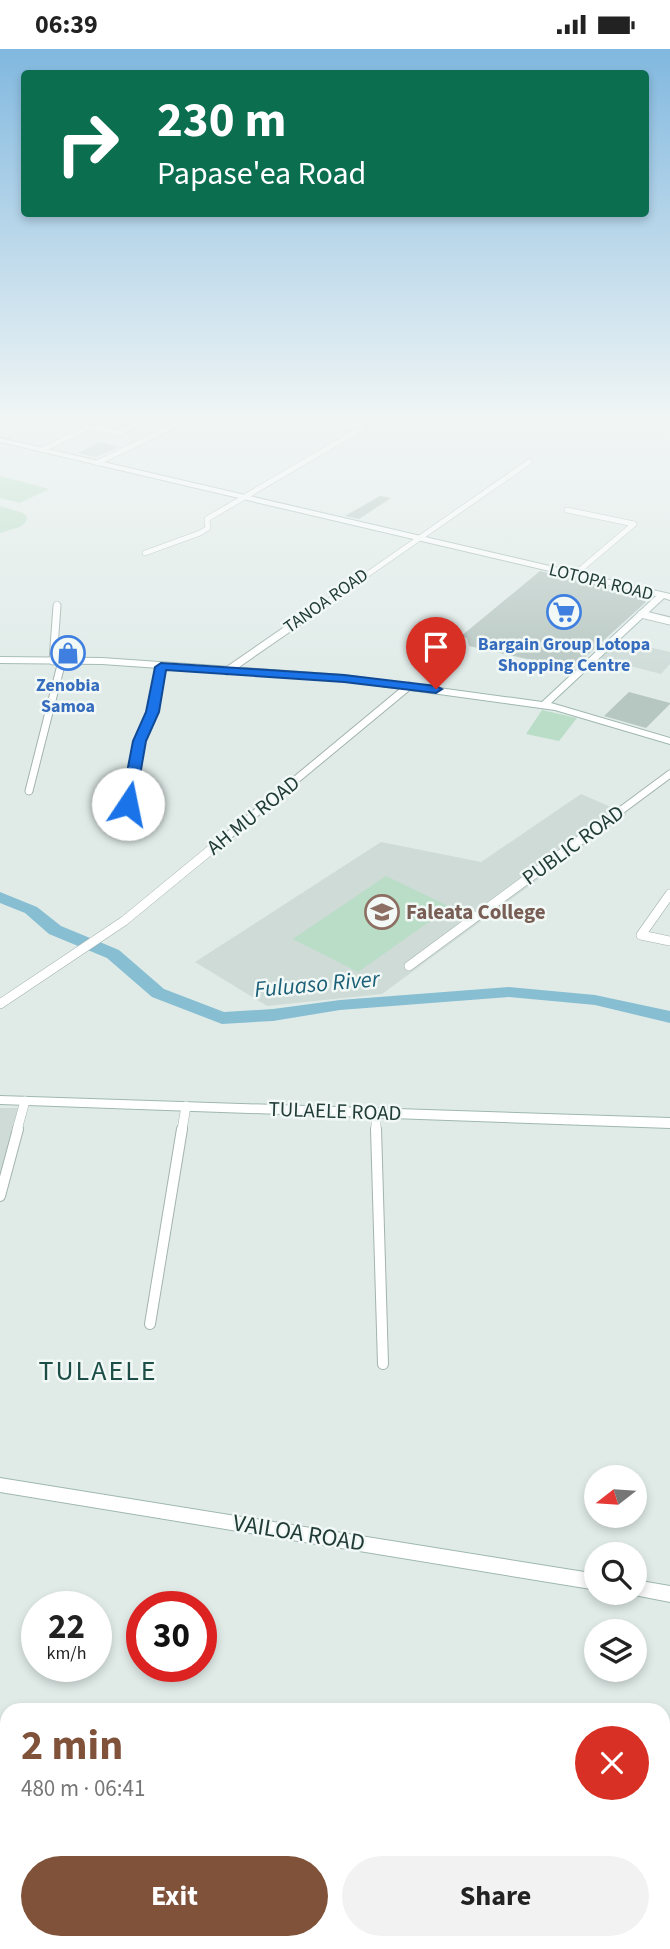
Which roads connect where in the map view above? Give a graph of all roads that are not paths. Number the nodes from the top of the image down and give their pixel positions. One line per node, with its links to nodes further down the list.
1 (222, 510): 6 (street)
2 (295, 510): 5 (street, LOTOPA ROAD)
3 (458, 510): 5 (street, TANOA ROAD)
4 (567, 510): 7 (street)
5 (415, 539): 7 (street, LOTOPA ROAD); 15 (street, TANOA ROAD)
6 (145, 553)
7 (574, 575): 8 (street, LOTOPA ROAD)
8 (665, 597): 10 (street)
9 (57, 604): 13 (street)
10 (641, 614): 11 (street); 17 (street)
11 (670, 621)
12 (0, 660): 13 (street)
13 (57, 661): 14 (street); 20 (street)
14 (161, 667): 15 (street); 21 (street)
15 (227, 671): 16 (street)
16 (408, 686): 17 (street); 25 (street, AH MU ROAD)
17 (544, 705): 18 (street)
18 (670, 741)
19 (670, 774): 24 (street, PUBLIC ROAD)
20 (29, 791)
21 (128, 804)
22 (670, 894): 23 (street)
23 (670, 941)
24 (409, 966)
25 (1, 1002)
26 (0, 1100): 27 (street, TULAELE ROAD)
27 (25, 1101): 28 (street, TULAELE ROAD); 31 (street)
28 (186, 1106): 29 (street, TULAELE ROAD); 32 (street)
29 (376, 1113): 30 (street, TULAELE ROAD); 33 (street)
30 (670, 1123)
31 (0, 1196)
32 (150, 1324)
33 (383, 1364)
34 (0, 1485): 35 (street, VAILOA ROAD)
35 (584, 1580)
36 (647, 1590): 37 (street)
37 (670, 1594)

